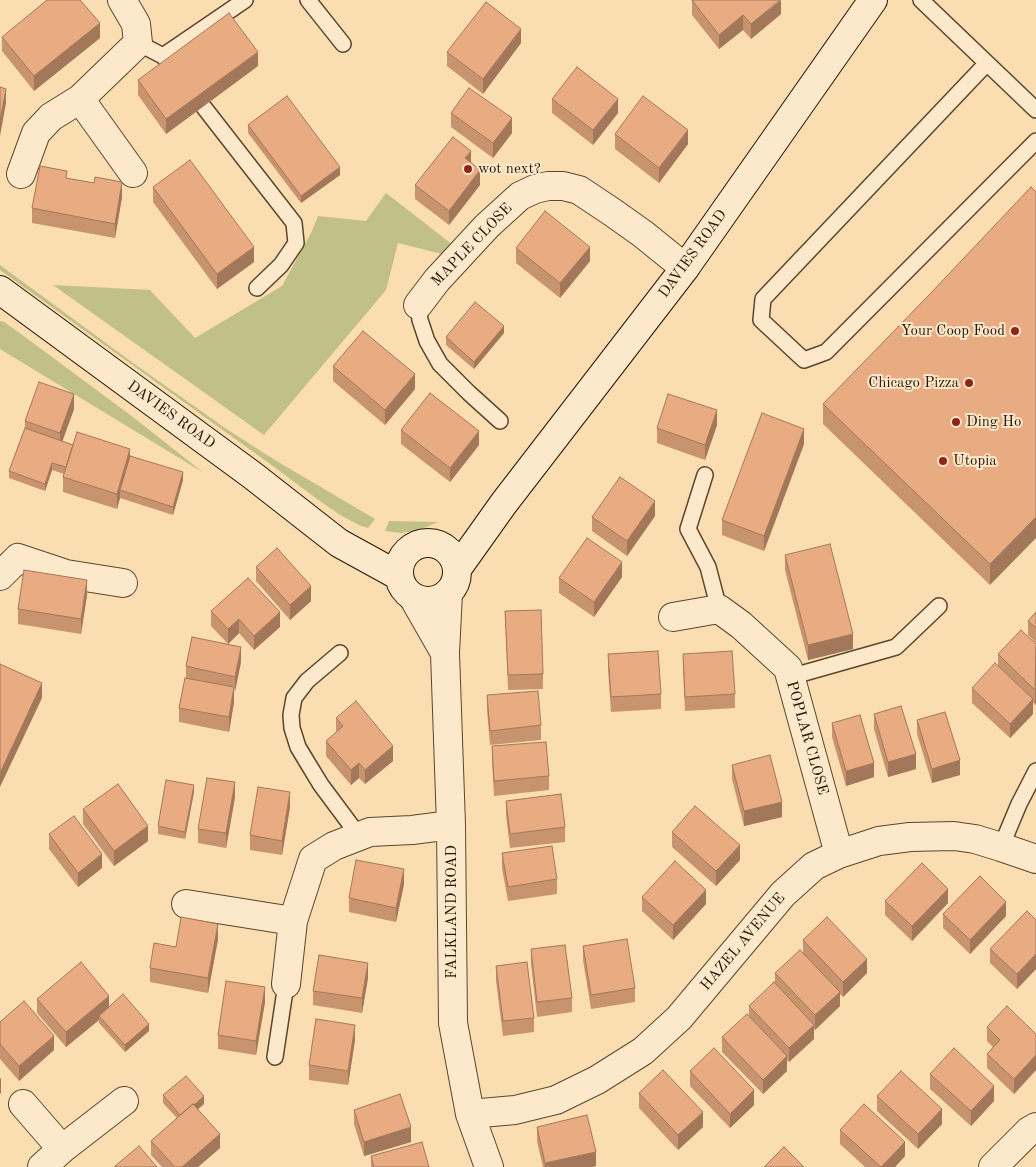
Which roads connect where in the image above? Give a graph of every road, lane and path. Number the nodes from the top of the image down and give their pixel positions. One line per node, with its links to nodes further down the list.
1 (122, 0): 6 (street)
2 (245, 0): 8 (lane)
3 (308, 0): 7 (lane)
4 (873, 0): 15 (street, DAVIES ROAD)
5 (921, 0): 9 (lane)
6 (138, 43): 8 (lane); 10 (street)
7 (342, 44)
8 (163, 56): 16 (lane)
9 (987, 63): 11 (lane); 12 (lane)
10 (80, 99): 13 (street); 14 (street)
11 (1036, 110)
12 (1036, 141)
13 (133, 173)
14 (21, 174)
15 (685, 268): 18 (street, MAPLE CLOSE); 21 (street, DAVIES ROAD)
16 (257, 288)
17 (0, 290): 22 (street, DAVIES ROAD)
18 (418, 305): 19 (lane)
19 (500, 421)
20 (705, 474): 30 (lane)
21 (504, 503): 23 (street, DAVIES ROAD); 26 (street, DAVIES ROAD)
22 (339, 543): 24 (street); 28 (street, DAVIES ROAD)
23 (442, 546): 24 (street); 26 (street)
24 (410, 548): 28 (street)
25 (0, 576): 27 (street)
26 (453, 581): 28 (street, DAVIES ROAD); 33 (street, FALKLAND ROAD)
27 (123, 584)
28 (406, 586): 33 (street, FALKLAND ROAD)
29 (938, 606): 34 (lane)
30 (719, 609): 31 (street); 34 (street, POPLAR CLOSE)
31 (673, 617)
32 (340, 653): 37 (lane)
33 (445, 653): 36 (street, FALKLAND ROAD)
34 (790, 677): 39 (street, POPLAR CLOSE)
35 (1036, 771): 38 (lane)
36 (451, 825): 37 (street); 47 (street, FALKLAND ROAD)
37 (359, 836): 42 (street)
38 (1001, 847): 39 (street, HAZEL AVENUE); 40 (street, HAZEL AVENUE)
39 (840, 854): 47 (street, HAZEL AVENUE)
40 (1036, 859)
41 (186, 904): 42 (street)
42 (293, 921): 43 (street)
43 (286, 984): 44 (lane)
44 (275, 1057)
45 (124, 1101): 49 (street)
46 (23, 1104): 49 (street)
47 (470, 1114): 51 (street, FALKLAND ROAD)
48 (1036, 1127): 52 (street)
49 (62, 1149): 50 (street)
50 (42, 1167)
51 (489, 1167)
52 (993, 1167)

